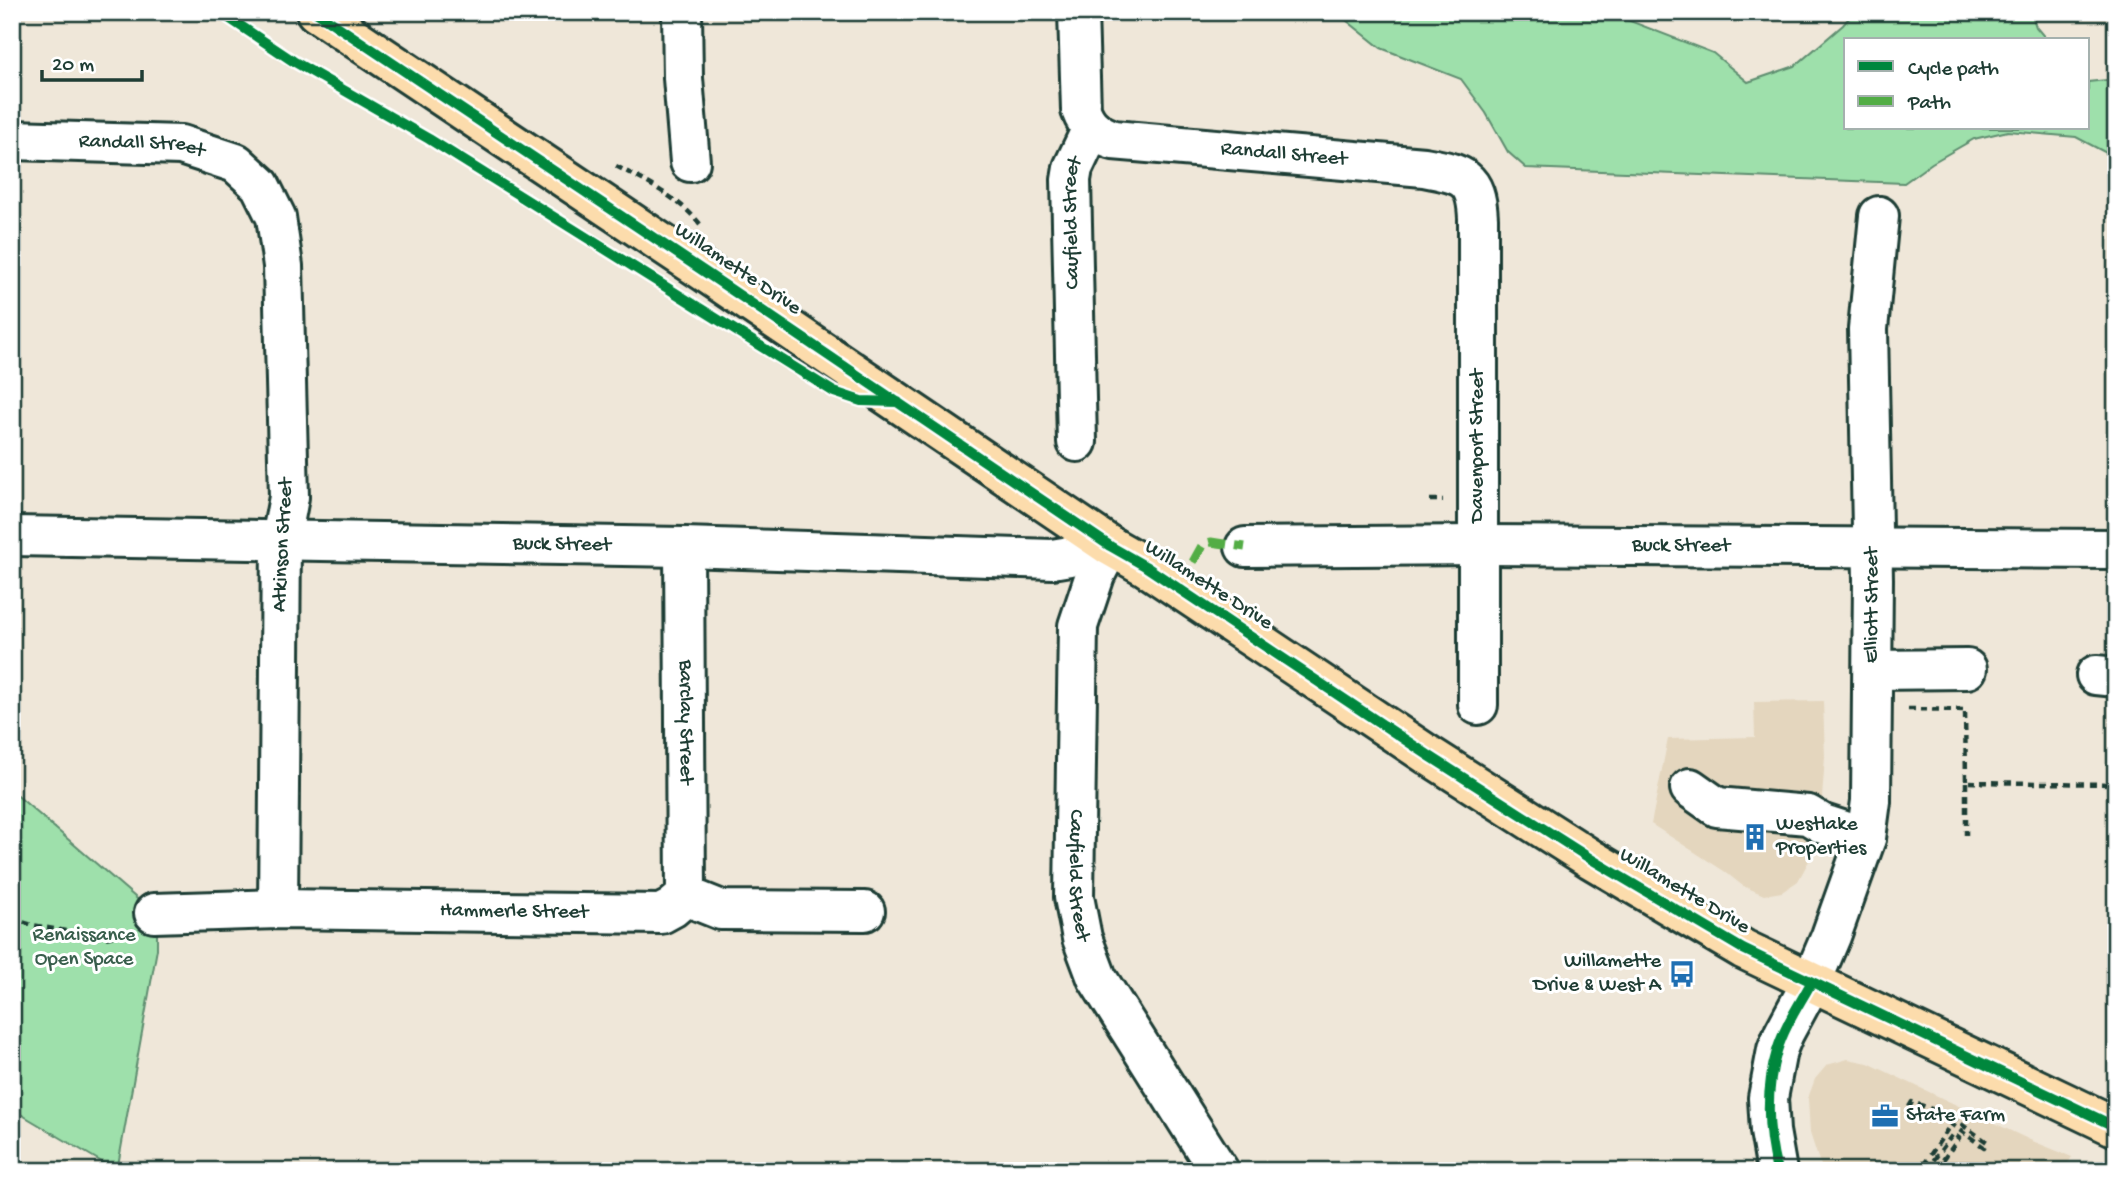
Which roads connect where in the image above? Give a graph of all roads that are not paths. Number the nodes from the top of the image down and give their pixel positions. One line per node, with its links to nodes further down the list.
1 (316, 12): 14 (main road, Willamette Drive)
2 (682, 12): 6 (street)
3 (1078, 12): 4 (street, Caufield Street)
4 (1091, 128): 8 (street, Randall Street); 10 (street, Caufield Street)
5 (12, 139): 7 (street, Randall Street)
6 (690, 162)
7 (260, 185): 12 (street, Atkinson Street)
8 (1474, 188): 13 (street, Davenport Street)
9 (1879, 216): 17 (street, Elliott Street)
10 (1077, 442)
11 (12, 536): 12 (street, Buck Street)
12 (281, 540): 15 (street, Buck Street); 25 (street, Atkinson Street)
13 (1478, 545): 16 (street, Buck Street); 17 (street, Buck Street); 21 (street, Davenport Street)
14 (1110, 546): 15 (street, Buck Street); 28 (main road, Willamette Drive); 30 (street, Caufield Street)
15 (684, 547): 24 (street, Barclay Street)
16 (1245, 547)
17 (1873, 548): 18 (street, Buck Street); 20 (street, Elliott Street)
18 (2116, 549)
19 (1967, 669): 20 (street)
20 (1873, 670): 23 (street, Elliott Street)
21 (1478, 705)
22 (1689, 788): 23 (street)
23 (1866, 838): 28 (street, Elliott Street)
24 (686, 896): 25 (street, Hammerle Street); 26 (street)
25 (278, 909): 27 (street, Hammerle Street)
26 (865, 911)
27 (154, 913)
28 (1811, 982): 29 (main road, Willamette Drive); 31 (street, Elliott Street)
29 (2116, 1128)
30 (1219, 1171)
31 (1777, 1171)

